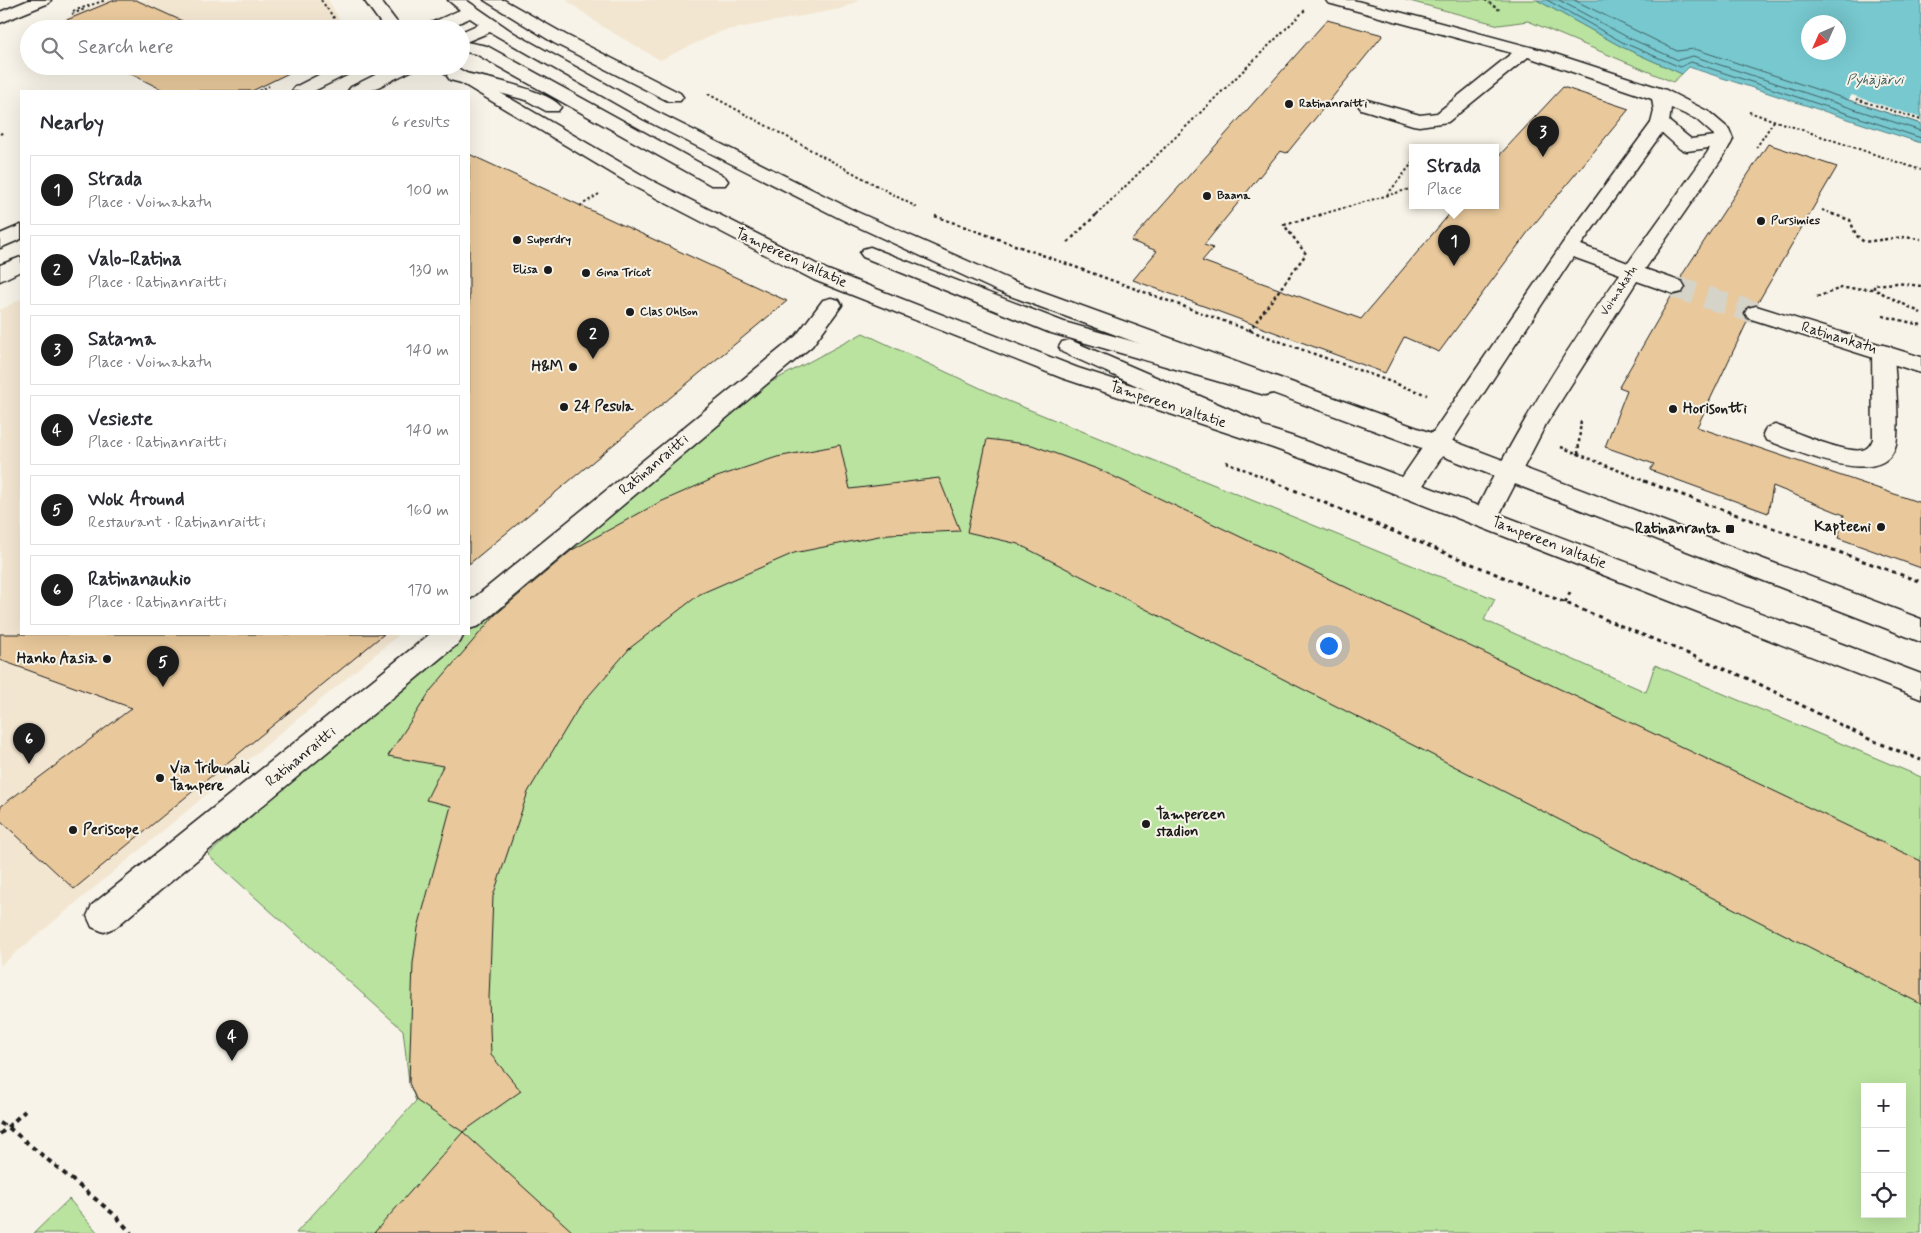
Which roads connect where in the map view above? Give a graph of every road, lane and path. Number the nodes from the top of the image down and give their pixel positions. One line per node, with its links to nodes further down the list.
1 (43, 0): 9 (main road)
2 (321, 0): 10 (path)
3 (372, 0): 11 (main road)
4 (456, 0): 8 (main road)
5 (492, 0): 25 (main road)
6 (1334, 0): 16 (main road)
7 (1307, 8): 44 (path)
8 (471, 11): 12 (main road); 13 (main road)
9 (0, 18)
10 (335, 20)
11 (387, 20)
12 (452, 20)
13 (490, 25): 14 (main road); 60 (main road)
14 (470, 35)
15 (470, 48): 20 (main road)
16 (1525, 51): 24 (main road); 27 (main road)
17 (332, 75): 21 (main road)
18 (389, 75): 22 (main road)
19 (456, 75): 62 (main road, Tampereen valtatie)
20 (462, 75)
21 (303, 90)
22 (359, 90)
23 (706, 93): 39 (path)
24 (1660, 94): 29 (main road); 32 (main road)
25 (674, 97)
26 (1856, 99): 28 (path)
27 (1367, 105)
28 (1921, 120)
29 (1660, 123): 32 (main road); 45 (main road)
30 (4, 132): 31 (path)
31 (0, 134)
32 (1724, 141): 47 (main road, Voimakatu)
33 (1409, 167): 36 (path)
34 (1409, 189): 36 (path)
35 (604, 190): 37 (path)
36 (1386, 196): 56 (path)
37 (580, 206)
38 (1822, 210): 42 (path)
39 (924, 212)
40 (933, 215): 56 (path)
41 (20, 232): 43 (main road)
42 (1921, 239)
43 (0, 242)
44 (1068, 242)
45 (1569, 248): 47 (main road); 63 (main road)
46 (20, 264): 48 (main road)
47 (1633, 270): 50 (main road); 65 (main road, Voimakatu)
48 (0, 274)
49 (1921, 286): 51 (path)
50 (1674, 287)
51 (1874, 289): 52 (path); 55 (path)
52 (1816, 297)
53 (832, 305): 70 (main road, Ratinanraitti)
54 (1756, 313): 57 (main road, Ratinankatu)
55 (1921, 313)
56 (1249, 331): 59 (path)
57 (1883, 352): 58 (main road, Ratinankatu); 61 (main road)
58 (1921, 365)
59 (1419, 392)
60 (1341, 409): 62 (main road); 63 (main road)
61 (1776, 434)
62 (1282, 442): 66 (main road, Tampereen valtatie)
63 (1436, 444): 65 (main road); 66 (main road)
64 (1578, 454): 68 (path)
65 (1506, 471): 67 (main road, Voimakatu); 71 (main road)
66 (1407, 489): 67 (main road, Tampereen valtatie)
67 (1485, 518): 73 (main road, Tampereen valtatie)
68 (1921, 582)
69 (1566, 603): 74 (path)
70 (470, 617)
71 (1921, 631)
72 (449, 635): 75 (main road, Ratinanraitti)
73 (1921, 687)
74 (1921, 760)
75 (104, 916)
76 (25, 1111): 78 (path)
77 (0, 1123): 78 (path)
78 (8, 1126): 79 (path); 80 (path)
79 (0, 1134)
80 (131, 1233)

